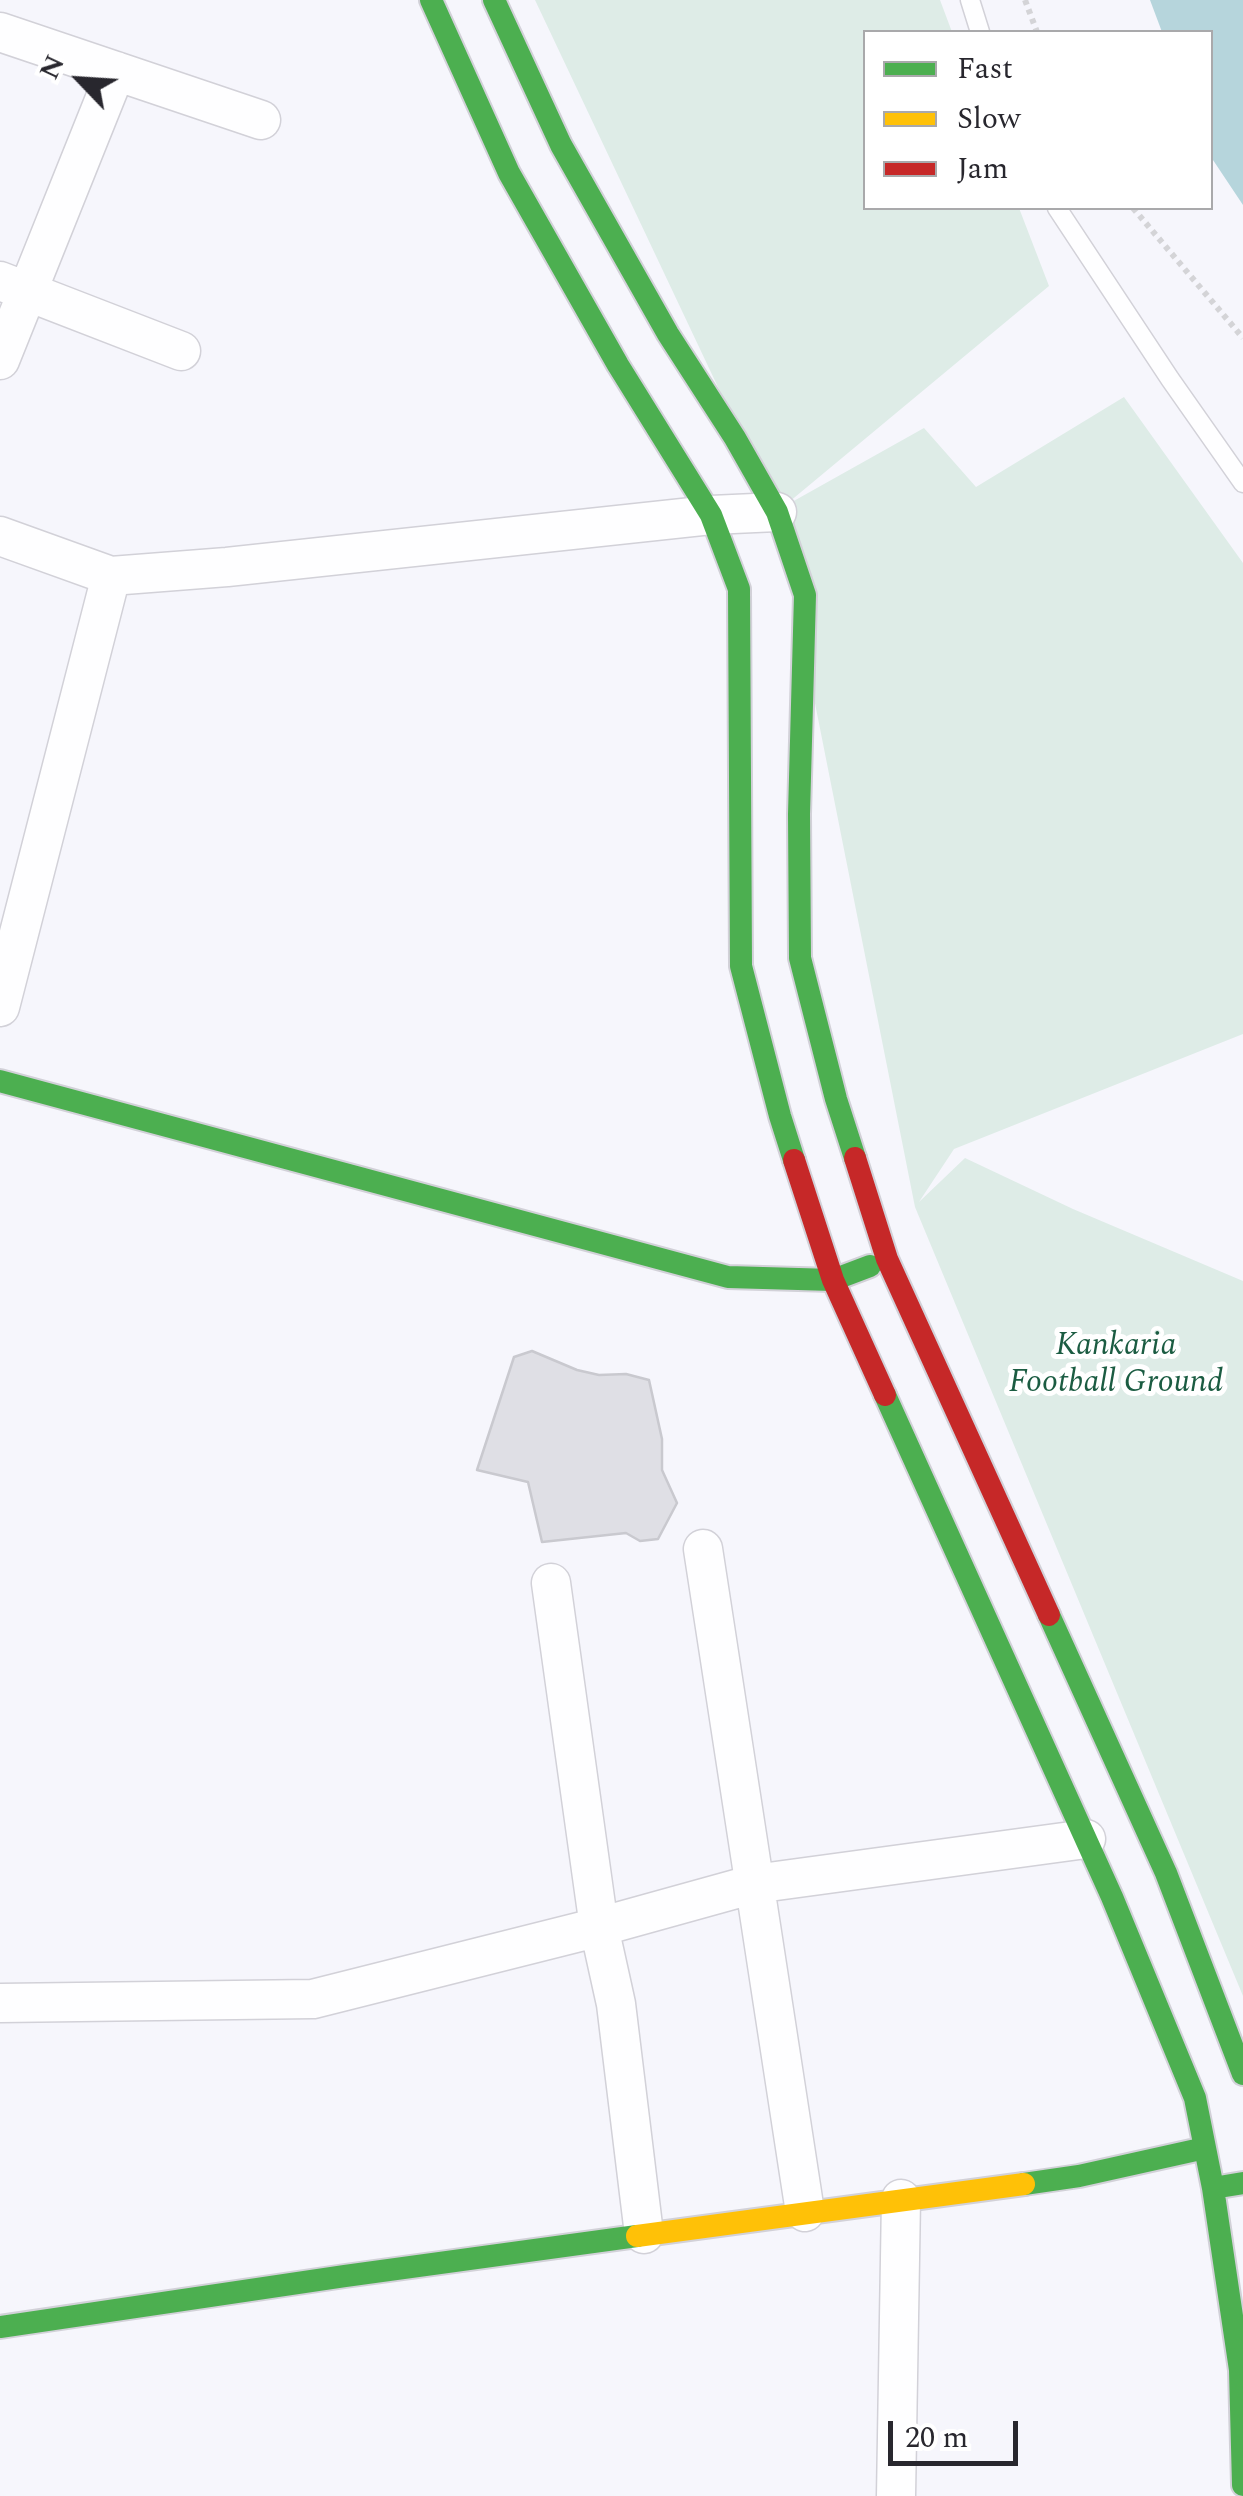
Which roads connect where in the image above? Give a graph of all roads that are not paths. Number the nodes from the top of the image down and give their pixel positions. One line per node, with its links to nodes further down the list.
1 (431, 0): 14 (main road)
2 (494, 0): 13 (main road)
3 (970, 0): 4 (lane)
4 (979, 30)
5 (0, 32): 6 (street)
6 (116, 71): 7 (street); 9 (street)
7 (261, 120)
8 (1057, 210): 12 (lane)
9 (14, 286): 10 (street); 11 (street)
10 (181, 351)
11 (0, 360)
12 (1243, 483)
13 (777, 512): 14 (street); 19 (main road)
14 (711, 515): 16 (street); 20 (main road)
15 (0, 536): 16 (street)
16 (110, 576): 17 (street)
17 (0, 1007)
18 (0, 1080): 20 (main road)
19 (887, 1259): 20 (main road); 27 (main road)
20 (832, 1280): 23 (main road)
21 (703, 1549): 24 (street)
22 (551, 1582): 25 (street)
23 (1086, 1840): 24 (street); 27 (main road)
24 (754, 1884): 25 (street); 32 (street)
25 (599, 1928): 26 (street); 33 (street)
26 (0, 2003)
27 (1224, 2088): 28 (main road)
28 (1205, 2148): 30 (main road); 31 (main road)
29 (1243, 2182): 30 (main road)
30 (1212, 2188): 35 (main road)
31 (900, 2199): 32 (main road); 36 (street)
32 (805, 2212): 33 (main road)
33 (644, 2234): 34 (main road)
34 (0, 2328)
35 (1243, 2485)
36 (896, 2496)

